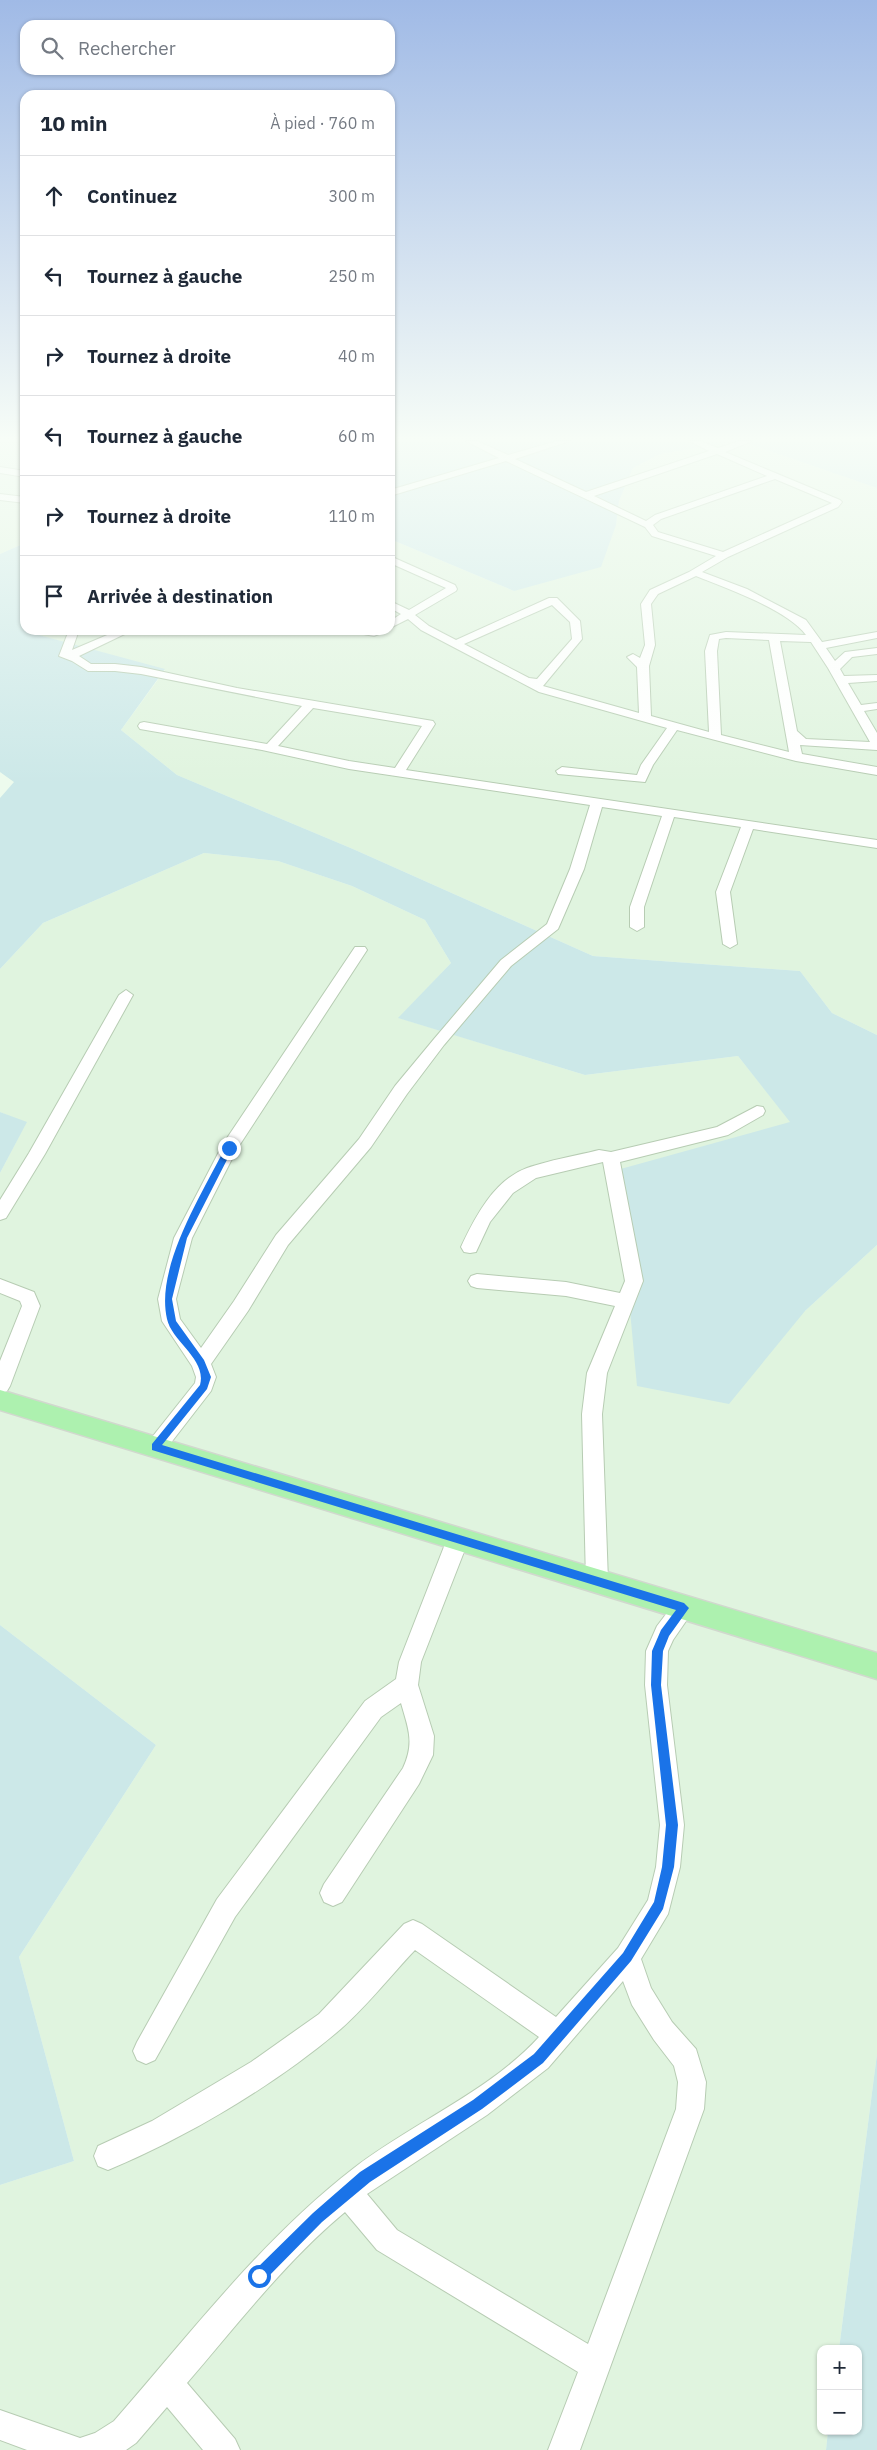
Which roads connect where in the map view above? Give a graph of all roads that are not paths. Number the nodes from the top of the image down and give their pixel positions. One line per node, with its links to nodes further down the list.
1 (724, 555): 3 (street)
2 (395, 561): 5 (street)
3 (695, 573): 11 (street); 16 (street)
4 (395, 607): 5 (street)
5 (407, 613): 6 (street); 12 (street)
6 (395, 621)
7 (72, 635): 14 (street)
8 (116, 635): 14 (street)
9 (877, 635): 11 (street)
10 (774, 639): 11 (street); 27 (street); 28 (street)
11 (817, 643): 17 (street)
12 (456, 644): 20 (street); 20 (street)
13 (877, 651): 17 (street)
14 (68, 656): 21 (street)
15 (633, 657): 16 (street)
16 (644, 666): 24 (street)
17 (834, 668): 19 (street)
18 (877, 678): 19 (street)
19 (841, 680): 23 (street)
20 (525, 681): 24 (street)
21 (310, 704): 30 (street); 33 (street)
22 (877, 706): 23 (street)
23 (857, 709): 29 (street)
24 (645, 718): 26 (street)
25 (144, 726): 30 (street)
26 (674, 726): 28 (street); 34 (street)
27 (792, 733): 29 (street); 31 (street)
28 (715, 737): 31 (street)
29 (877, 745)
30 (270, 748): 33 (street)
31 (796, 757): 32 (street)
32 (877, 771)
33 (398, 772): 35 (street)
34 (562, 772)
35 (597, 803): 36 (street); 50 (street)
36 (669, 813): 37 (street); 39 (street)
37 (748, 825): 38 (street); 40 (street)
38 (877, 844)
39 (637, 927)
40 (730, 944)
41 (360, 950): 50 (street)
42 (126, 995): 45 (street)
43 (757, 1112): 44 (street)
44 (611, 1158): 46 (street); 49 (street)
45 (0, 1214)
46 (470, 1247)
47 (477, 1282): 49 (street)
48 (0, 1286): 51 (street)
49 (627, 1301): 55 (street)
50 (200, 1363): 53 (street)
51 (0, 1386)
52 (0, 1400): 53 (main road)
53 (156, 1447): 54 (main road)
54 (458, 1539): 55 (main road); 58 (street)
55 (597, 1581): 56 (main road)
56 (684, 1608): 57 (main road); 60 (street)
57 (876, 1662)
58 (406, 1685): 59 (street); 62 (street)
59 (333, 1893)
60 (627, 1957): 61 (street); 65 (street)
61 (558, 2035): 63 (street); 64 (street)
62 (146, 2051)
63 (108, 2156)
64 (347, 2193): 65 (street); 66 (street)
65 (595, 2365): 70 (street)
66 (166, 2384): 68 (street); 69 (street)
67 (0, 2424): 68 (street)
68 (91, 2450)
69 (224, 2450)
70 (564, 2450)

